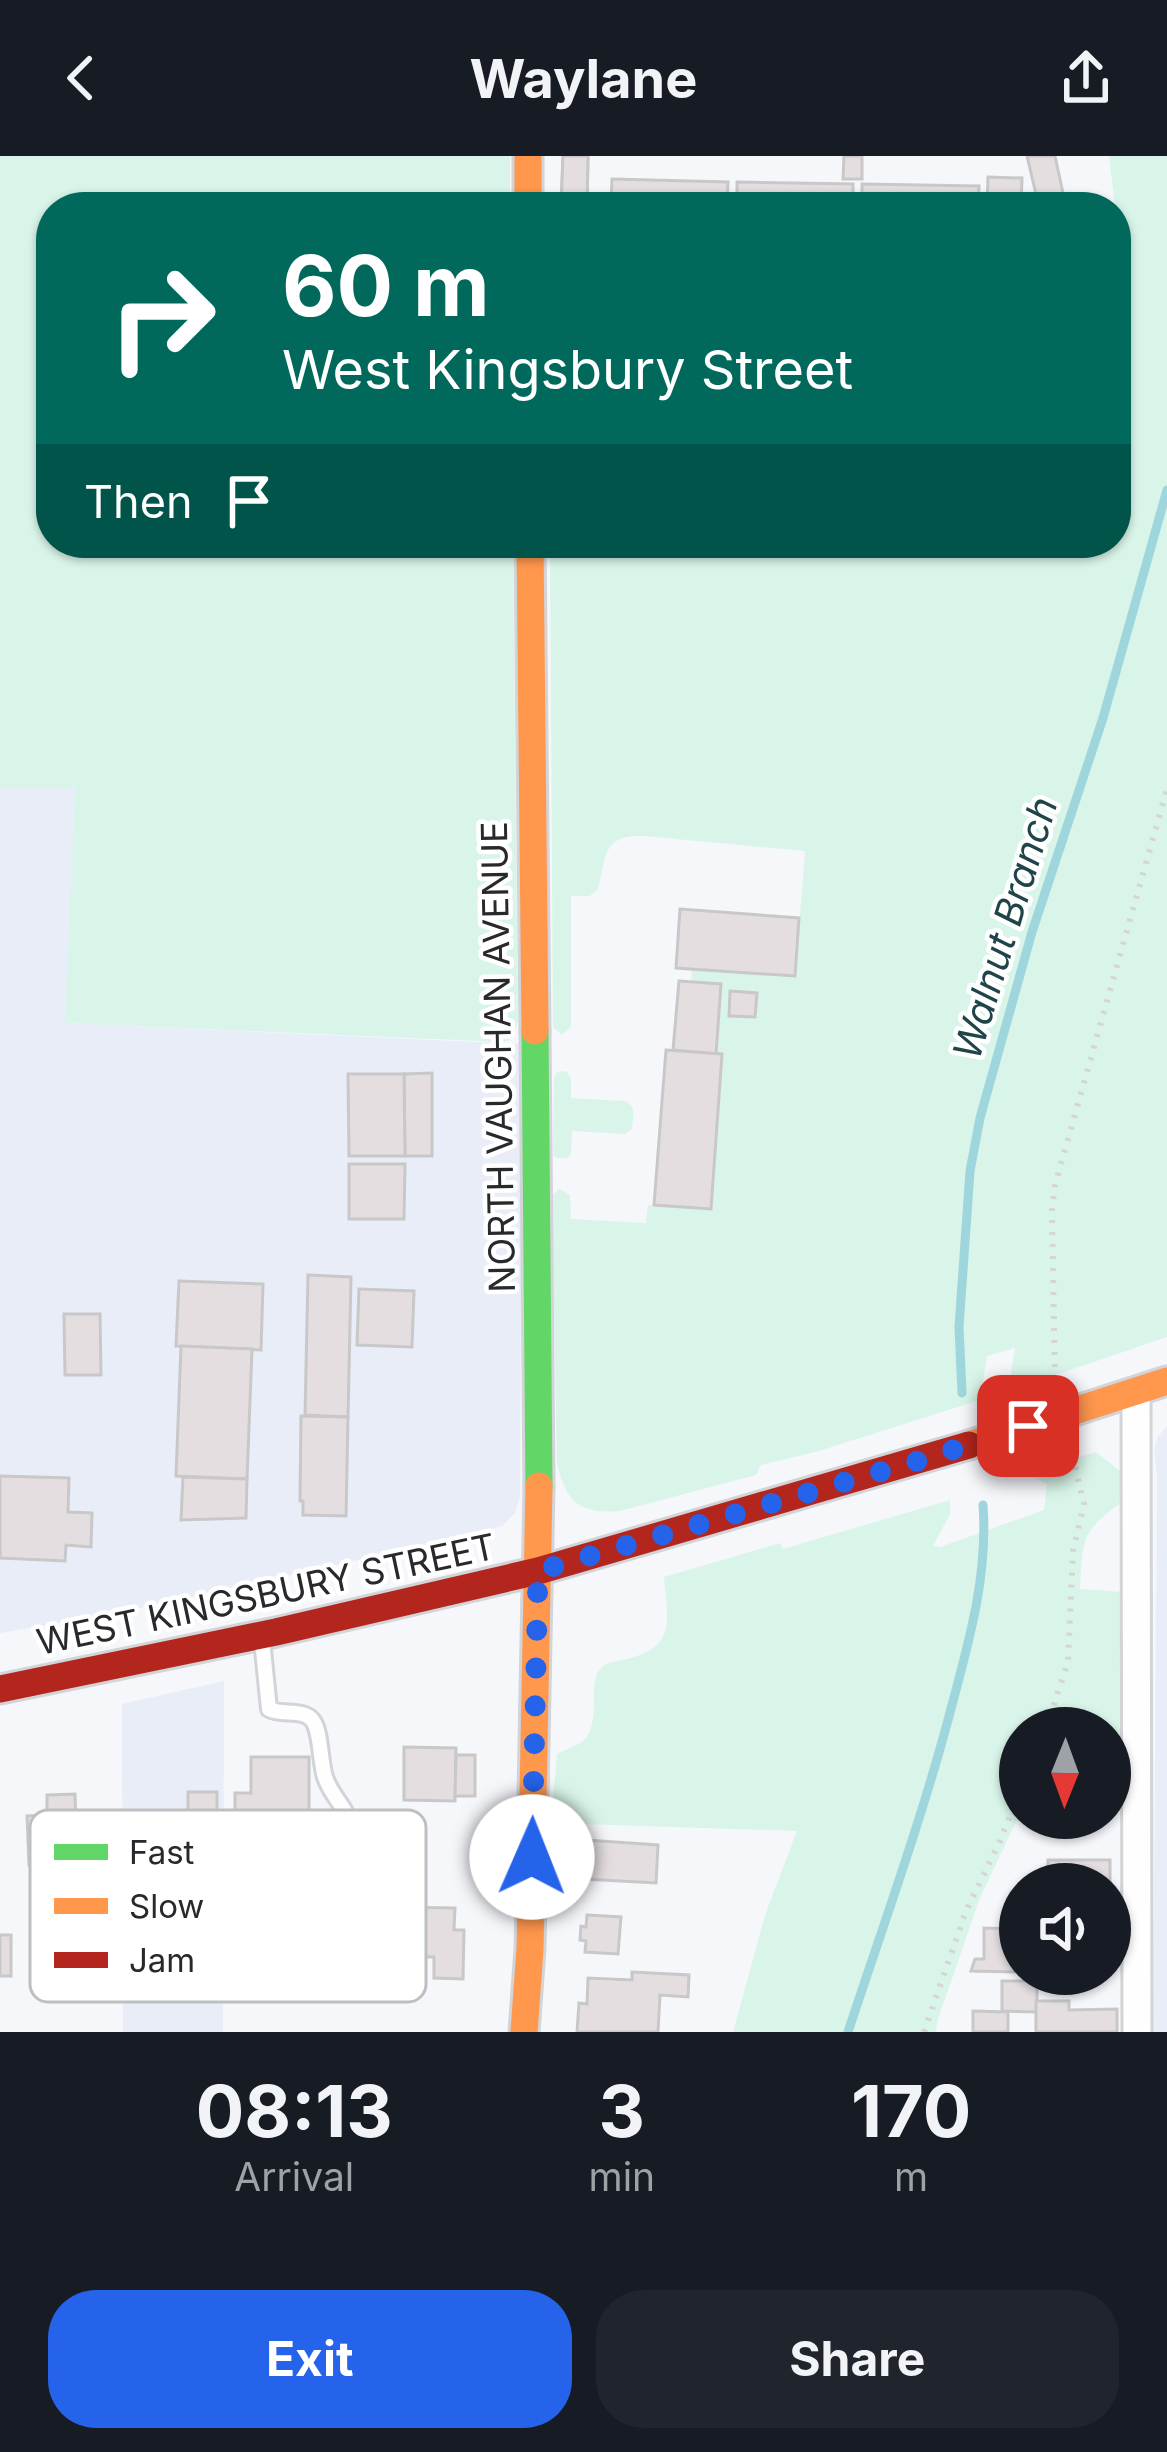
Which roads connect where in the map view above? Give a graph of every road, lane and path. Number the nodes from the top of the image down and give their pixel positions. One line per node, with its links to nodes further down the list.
1 (528, 156): 2 (street)
2 (528, 192)
3 (530, 558): 8 (street, NORTH VAUGHAN AVENUE)
4 (1167, 789): 7 (path)
5 (1167, 1381): 6 (street, WEST KINGSBURY STREET)
6 (1136, 1392): 7 (street, WEST KINGSBURY STREET); 16 (street)
7 (1067, 1413): 8 (street, WEST KINGSBURY STREET); 11 (path)
8 (538, 1571): 9 (street, WEST KINGSBURY STREET); 14 (street, NORTH VAUGHAN AVENUE)
9 (261, 1635): 10 (street, WEST KINGSBURY STREET); 12 (lane)
10 (0, 1689)
11 (1053, 1707)
12 (345, 1810)
13 (1000, 1839): 15 (path)
14 (524, 2032)
15 (924, 2032)
16 (1137, 2032)

